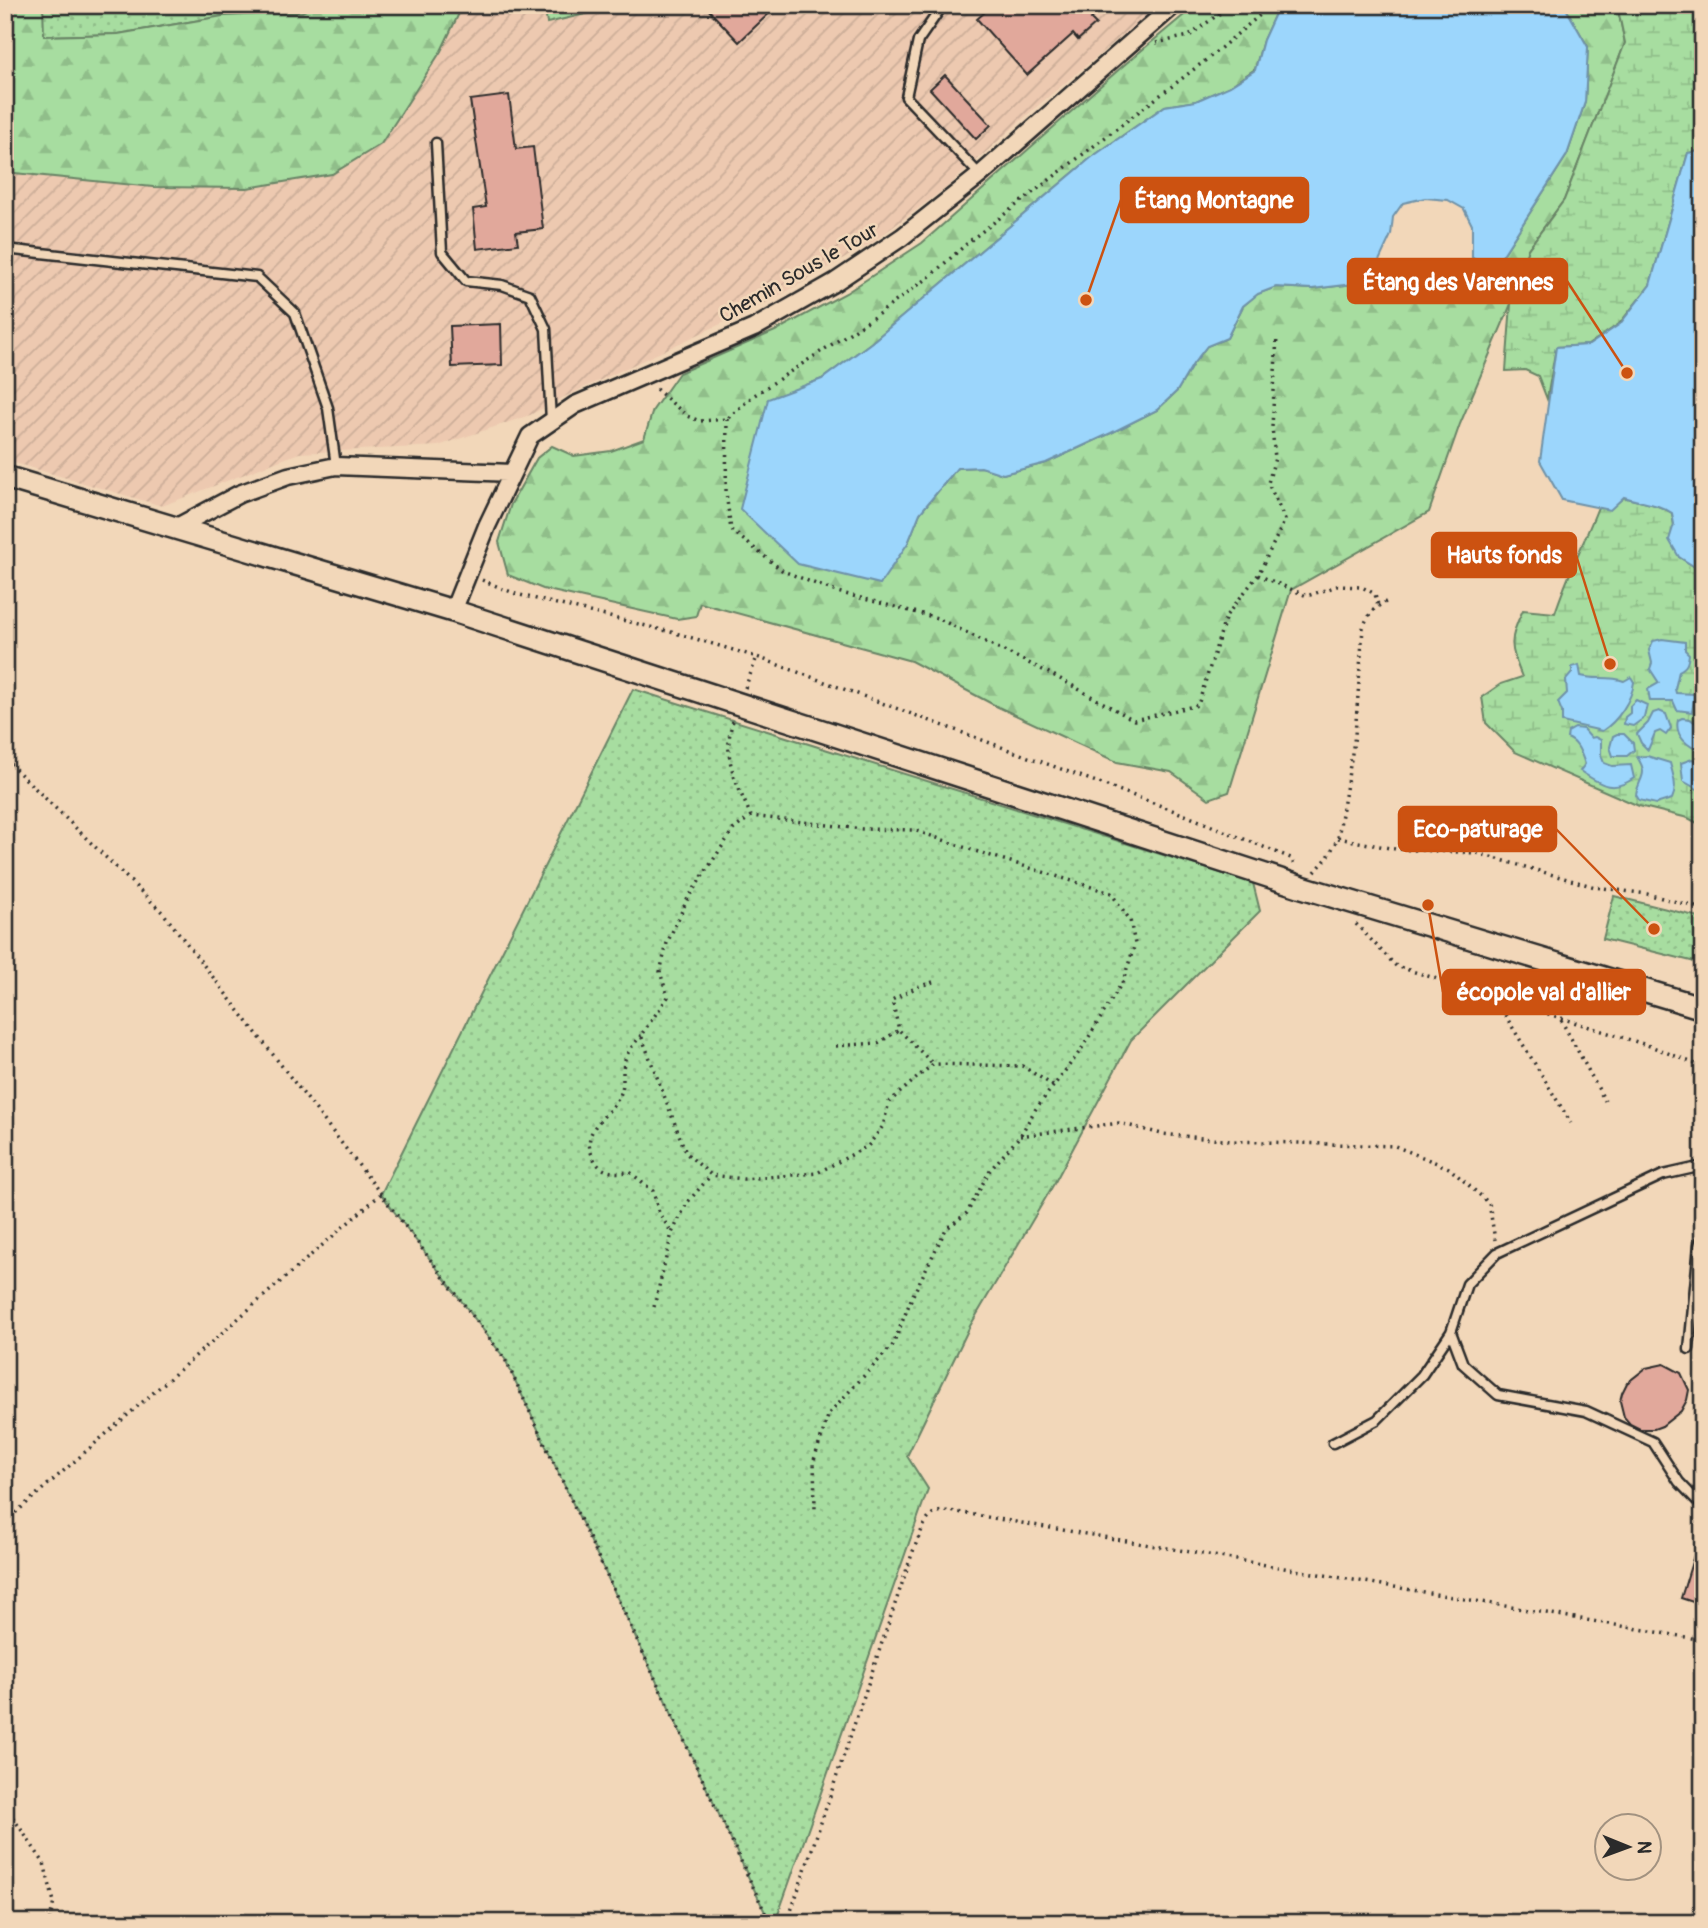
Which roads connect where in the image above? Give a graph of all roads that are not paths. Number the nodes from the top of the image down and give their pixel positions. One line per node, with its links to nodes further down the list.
1 (943, 5): 4 (lane)
2 (1174, 5): 4 (street, Chemin Sous le Tour)
3 (436, 143): 6 (lane)
4 (980, 175): 6 (street, Chemin Sous le Tour)
5 (5, 249): 7 (lane)
6 (551, 421): 8 (street, Chemin Sous le Tour)
7 (335, 466): 8 (street); 10 (street)
8 (512, 473): 11 (street, Chemin Sous le Tour)
9 (5, 477): 10 (street)
10 (175, 528): 11 (street)
11 (453, 611): 12 (street)
12 (1703, 1008)
13 (1703, 1166): 15 (lane)
14 (1703, 1235): 16 (lane)
15 (1451, 1332): 17 (lane); 18 (lane)
16 (1689, 1349)
17 (1334, 1443)
18 (1703, 1507)

